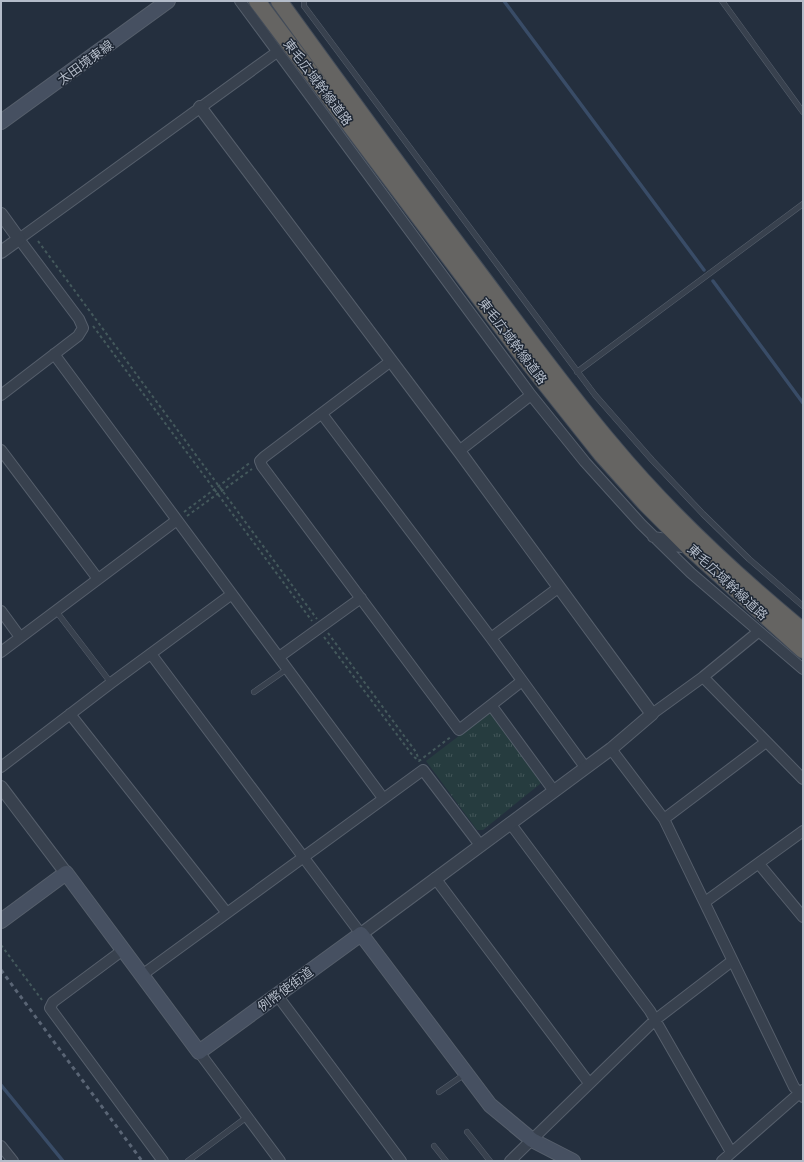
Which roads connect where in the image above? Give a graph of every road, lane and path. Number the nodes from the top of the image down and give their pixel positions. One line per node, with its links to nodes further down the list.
1 (168, 1): 10 (main road, 太田境東線)
2 (240, 1): 7 (street)
3 (257, 1): 11 (highway, 東毛広域幹線道路)
4 (279, 1): 43 (highway, 東毛広域幹線道路)
5 (304, 1): 21 (lane)
6 (722, 1): 9 (lane)
7 (277, 52): 8 (street); 12 (street)
8 (200, 107): 15 (street); 20 (street)
9 (803, 112)
10 (1, 122)
11 (365, 145): 12 (street); 34 (highway, 東毛広域幹線道路)
12 (370, 177): 23 (street)
13 (803, 204): 21 (lane)
14 (1, 214): 15 (street)
15 (19, 239): 17 (street); 19 (street)
16 (38, 241): 28 (path)
17 (1, 252)
18 (92, 326): 29 (path)
19 (54, 354): 22 (street); 32 (street)
20 (391, 361): 24 (street); 26 (street)
21 (577, 372): 39 (lane)
22 (1, 395)
23 (531, 395): 26 (street); 33 (street)
24 (322, 414): 27 (street); 46 (street)
25 (1, 450): 35 (street)
26 (459, 451): 36 (street)
27 (260, 461): 28 (path); 30 (path); 38 (street)
28 (219, 486): 29 (path); 30 (path)
29 (214, 489): 31 (path); 32 (path)
30 (222, 490): 31 (path); 42 (path)
31 (217, 494): 32 (path); 42 (path)
32 (177, 520): 35 (street); 37 (street)
33 (653, 537): 34 (street); 44 (street)
34 (690, 548): 47 (highway, 東毛広域幹線道路)
35 (98, 579): 40 (street)
36 (558, 588): 46 (street); 59 (street)
37 (232, 594): 49 (street); 50 (street)
38 (361, 598): 42 (street); 60 (street)
39 (803, 606)
40 (56, 611): 45 (street); 55 (lane)
41 (1, 612): 45 (street)
42 (320, 628): 50 (street); 63 (path); 63 (path)
43 (803, 631)
44 (758, 632): 52 (street); 53 (street)
45 (20, 637): 48 (street)
46 (491, 638): 54 (street)
47 (803, 650)
48 (1, 652)
49 (151, 654): 55 (street); 74 (street)
50 (279, 657): 51 (street)
51 (287, 669): 56 (lane); 69 (street)
52 (803, 669)
53 (703, 677): 59 (street); 61 (street)
54 (522, 681): 57 (street); 65 (street)
55 (111, 683): 58 (street)
56 (254, 692)
57 (491, 705): 60 (street); 68 (street)
58 (70, 714): 64 (street); 79 (street)
59 (652, 714): 62 (street)
60 (459, 730): 63 (path)
61 (766, 742): 66 (street); 70 (street)
62 (611, 749): 65 (street); 70 (street)
63 (421, 765): 69 (street); 73 (street)
64 (1, 767)
65 (585, 767): 68 (street)
66 (803, 779)
67 (1, 787): 76 (street)
68 (554, 791): 71 (street)
69 (383, 798): 74 (street)
70 (664, 819): 78 (street)
71 (510, 824): 73 (street); 89 (street)
72 (803, 831): 75 (street)
73 (480, 844): 77 (street)
74 (303, 857): 79 (street); 82 (street)
75 (759, 864): 78 (street); 80 (street)
76 (66, 873): 81 (main road); 84 (main road)
77 (435, 878): 82 (street); 92 (street)
78 (705, 902): 85 (street)
79 (227, 913): 86 (street)
80 (803, 917)
81 (1, 920)
82 (361, 934): 87 (main road, 例幣使街道); 91 (main road)
83 (1, 945): 88 (path)
84 (123, 950): 86 (main road); 88 (street)
85 (732, 961): 89 (street); 94 (street)
86 (142, 975): 90 (main road)
87 (278, 995): 90 (main road, 例幣使街道); 105 (street)
88 (50, 1008): 102 (street)
89 (655, 1020): 92 (street); 100 (street)
90 (199, 1052): 95 (street)
91 (465, 1074): 93 (lane); 97 (main road)
92 (589, 1083): 97 (street)
93 (439, 1092)
94 (802, 1093): 100 (street)
95 (247, 1117): 103 (lane); 104 (street)
96 (467, 1132): 107 (lane)
97 (532, 1140): 108 (street); 109 (main road)
98 (1, 1146): 101 (street)
99 (434, 1146): 106 (lane)
100 (731, 1152): 110 (street)
101 (14, 1161)
102 (163, 1161)
103 (188, 1161)
104 (280, 1161)
105 (401, 1161)
106 (446, 1161)
107 (490, 1161)
108 (510, 1161)
109 (573, 1161)
110 (722, 1161)

